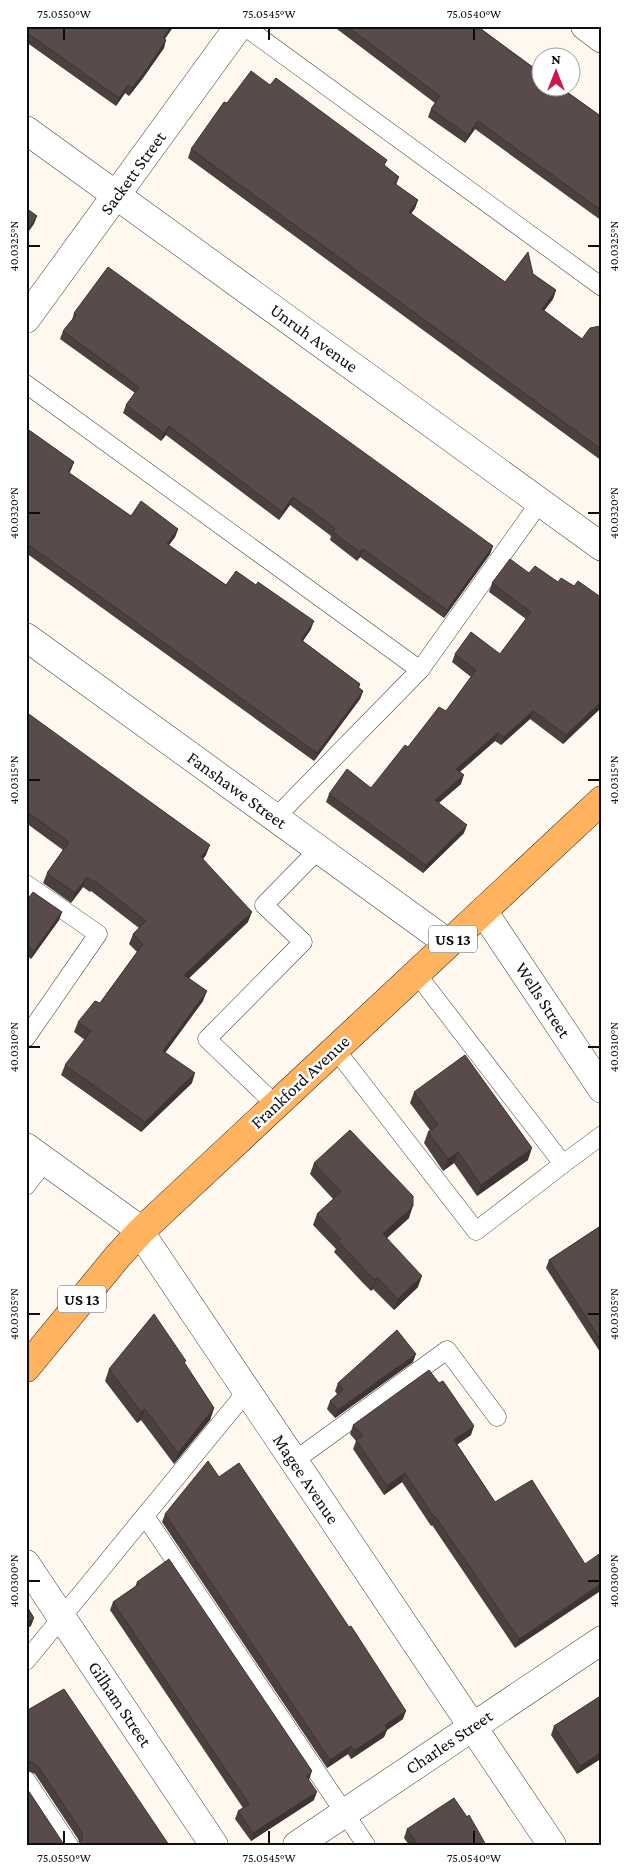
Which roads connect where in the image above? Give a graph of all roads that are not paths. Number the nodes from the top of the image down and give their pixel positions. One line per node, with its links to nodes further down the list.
1 (239, 26): 6 (street, Sackett Street)
2 (244, 26): 7 (lane)
3 (585, 26): 4 (street)
4 (602, 39)
5 (26, 130): 6 (street, Unruh Avenue)
6 (117, 195): 8 (street, Sackett Street); 10 (street, Unruh Avenue)
7 (602, 287)
8 (26, 319)
9 (26, 384): 13 (lane)
10 (540, 502): 11 (street, Unruh Avenue); 13 (lane)
11 (600, 541)
12 (26, 637): 15 (street, Fanshawe Street)
13 (420, 670): 15 (lane)
14 (598, 805): 18 (main road, Frankford Avenue / US 13)
15 (275, 818): 16 (street, Fanshawe Street)
16 (319, 849): 19 (street, Fanshawe Street); 24 (lane)
17 (26, 884): 21 (lane)
18 (483, 911): 19 (main road, Frankford Avenue / US 13); 23 (street, Wells Street)
19 (448, 943): 20 (main road, Frankford Avenue / US 13)
20 (416, 973): 22 (main road, Frankford Avenue / US 13); 27 (lane)
21 (26, 1038)
22 (336, 1050): 24 (main road, Frankford Avenue / US 13); 27 (lane)
23 (602, 1089)
24 (276, 1105): 29 (main road, Frankford Avenue / US 13)
25 (602, 1135): 27 (lane)
26 (36, 1154): 28 (lane); 29 (street, Magee Avenue)
27 (563, 1164)
28 (26, 1186)
29 (140, 1232): 30 (main road, Frankford Avenue / US 13); 31 (street, Magee Avenue)
30 (26, 1368)
31 (247, 1391): 33 (street, Magee Avenue); 34 (lane)
32 (497, 1417): 33 (lane)
33 (294, 1461): 39 (street, Magee Avenue)
34 (145, 1516): 36 (lane); 41 (lane)
35 (26, 1564): 36 (street, Gilham Street)
36 (61, 1617): 38 (lane); 43 (street, Gilham Street)
37 (602, 1640): 39 (street, Charles Street)
38 (26, 1661)
39 (473, 1727): 41 (street, Charles Street); 46 (street, Magee Avenue)
40 (26, 1780): 42 (lane)
41 (344, 1813): 44 (street, Charles Street); 45 (lane)
42 (69, 1845)
43 (214, 1845)
44 (297, 1845)
45 (366, 1845)
46 (552, 1845)

